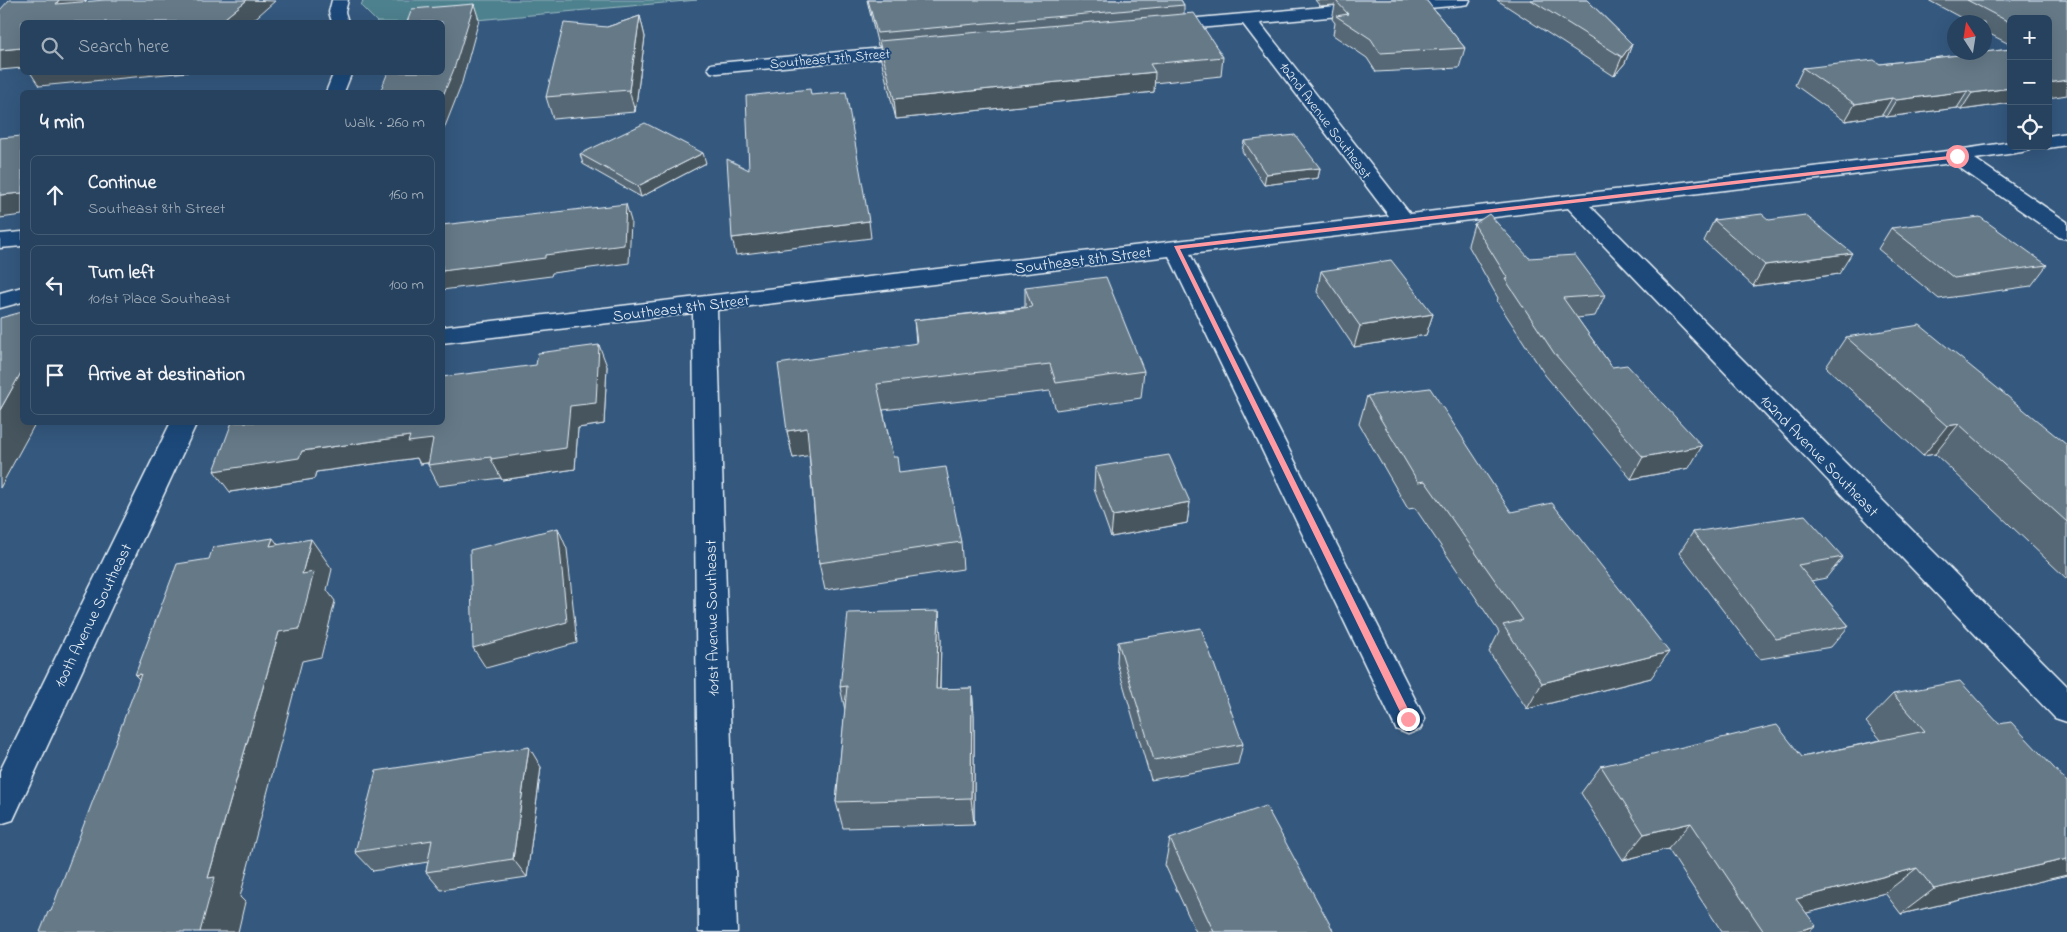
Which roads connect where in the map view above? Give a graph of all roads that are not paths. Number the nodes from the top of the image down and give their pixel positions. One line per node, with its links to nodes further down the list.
1 (340, 0): 4 (street)
2 (1462, 0): 3 (street)
3 (1248, 19): 5 (street); 15 (street, 102nd Avenue Southeast)
4 (339, 20)
5 (1150, 28)
6 (933, 48): 7 (street, Southeast 7th Street)
7 (717, 68)
8 (342, 75): 9 (street)
9 (336, 90)
10 (2067, 139): 11 (street)
11 (2052, 141)
12 (2007, 148): 13 (street, Southeast 8th Street)
13 (1957, 156): 14 (street, Southeast 8th Street); 16 (street)
14 (1574, 202): 15 (street, Southeast 8th Street); 25 (street, 102nd Avenue Southeast)
15 (1404, 222): 19 (street, Southeast 8th Street)
16 (2067, 232)
17 (20, 239): 18 (street)
18 (0, 241)
19 (1176, 248): 22 (street, Southeast 8th Street); 26 (street)
20 (20, 295): 21 (street)
21 (0, 301)
22 (705, 305): 23 (street, Southeast 8th Street); 28 (street, 101st Avenue Southeast)
23 (445, 334)
24 (183, 425): 27 (street, 100th Avenue Southeast)
25 (2067, 708)
26 (1408, 719)
27 (0, 808)
28 (718, 932)

